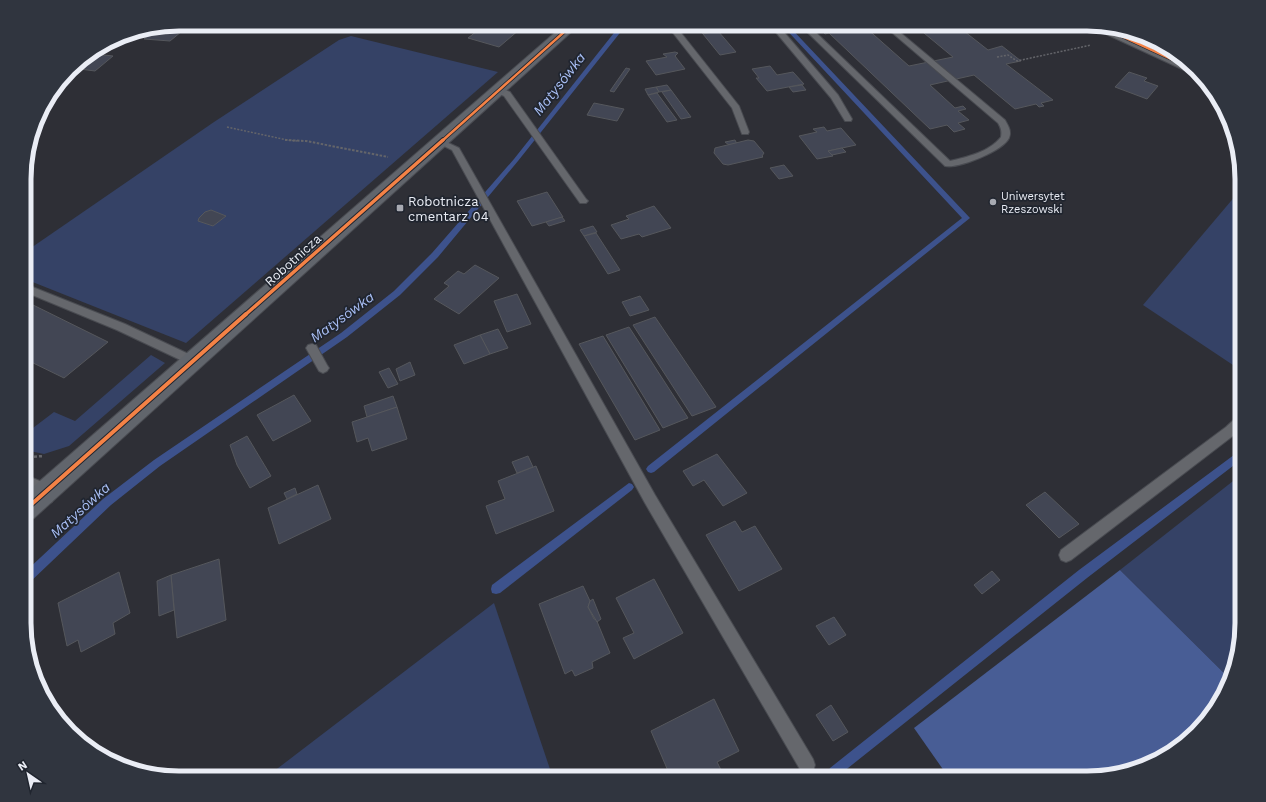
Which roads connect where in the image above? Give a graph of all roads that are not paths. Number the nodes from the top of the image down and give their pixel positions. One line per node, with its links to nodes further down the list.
1 (565, 31): 8 (street, Robotnicza)
2 (676, 31): 10 (lane)
3 (779, 31): 9 (lane)
4 (810, 31): 5 (lane)
5 (894, 31)
6 (1119, 35): 7 (street)
7 (1175, 61)
8 (498, 90): 11 (street, Robotnicza); 12 (lane)
9 (848, 119)
10 (745, 132)
11 (440, 142): 15 (street, Robotnicza); 20 (lane)
12 (583, 201)
13 (31, 290): 15 (lane)
14 (312, 348): 16 (lane)
15 (194, 362): 18 (street, Robotnicza)
16 (323, 368)
17 (1235, 426): 19 (lane)
18 (31, 496)
19 (1066, 555)
20 (807, 765)

